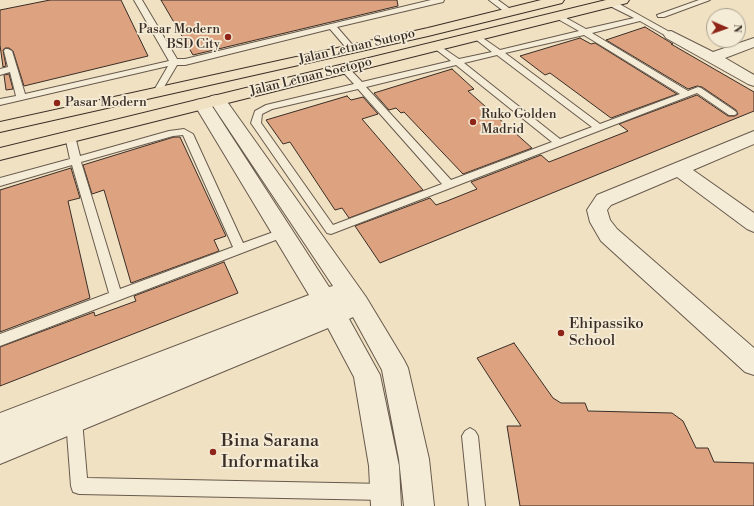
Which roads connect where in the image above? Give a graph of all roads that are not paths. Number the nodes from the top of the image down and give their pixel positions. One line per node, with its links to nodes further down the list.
1 (138, 0): 23 (lane)
2 (440, 0): 13 (lane)
3 (493, 0): 9 (lane)
4 (557, 0): 9 (main road, Jalan Letnan Sutopo)
5 (688, 0): 8 (lane)
6 (706, 0): 8 (lane)
7 (616, 1): 11 (main road, Jalan Letnan Soetopo); 12 (lane)
8 (696, 3): 10 (lane)
9 (509, 11): 19 (main road, Jalan Letnan Sutopo)
10 (661, 15)
11 (559, 16): 14 (lane); 16 (main road, Jalan Letnan Soetopo)
12 (640, 18): 14 (lane); 15 (lane)
13 (332, 27): 19 (lane); 23 (lane)
14 (585, 31): 21 (lane); 31 (lane)
15 (671, 35): 22 (street)
16 (477, 36): 18 (main road, Jalan Letnan Soetopo); 21 (lane)
17 (754, 42): 22 (street)
18 (437, 46): 24 (lane); 25 (main road, Jalan Letnan Soetopo)
19 (352, 49): 30 (main road, Jalan Letnan Sutopo)
20 (8, 51): 26 (lane)
21 (500, 52): 24 (lane); 37 (lane)
22 (712, 58): 28 (street)
23 (174, 62): 30 (lane); 32 (lane)
24 (458, 62): 29 (lane); 40 (lane)
25 (344, 68): 29 (lane); 34 (main road, Jalan Letnan Soetopo)
26 (12, 70): 27 (lane); 32 (lane)
27 (0, 72)
28 (754, 81)
29 (358, 85): 45 (lane); 45 (lane)
30 (157, 92): 36 (main road)
31 (687, 94): 35 (lane); 37 (lane)
32 (21, 97): 33 (lane)
33 (0, 102)
34 (210, 102): 38 (main road, Jalan Letnan Soetopo); 47 (street); 50 (street)
35 (732, 113)
36 (0, 127)
37 (598, 128): 40 (lane)
38 (70, 136): 41 (main road, Jalan Letnan Soetopo); 42 (lane)
39 (754, 137): 43 (street)
40 (559, 143): 45 (lane)
41 (0, 154)
42 (75, 160): 44 (lane); 48 (lane); 49 (lane)
43 (679, 169): 46 (street); 53 (street)
44 (0, 182)
45 (449, 185)
46 (754, 224)
47 (282, 233): 48 (lane); 51 (street)
48 (240, 250): 49 (lane)
49 (116, 296): 52 (lane)
50 (353, 297): 51 (street); 59 (street)
51 (329, 307): 54 (street); 55 (street); 58 (street)
52 (0, 340)
53 (754, 364)
54 (74, 420): 57 (street); 58 (lane)
55 (0, 427)
56 (470, 436): 60 (lane)
57 (0, 450)
58 (386, 499)
59 (419, 506)
60 (477, 506)

